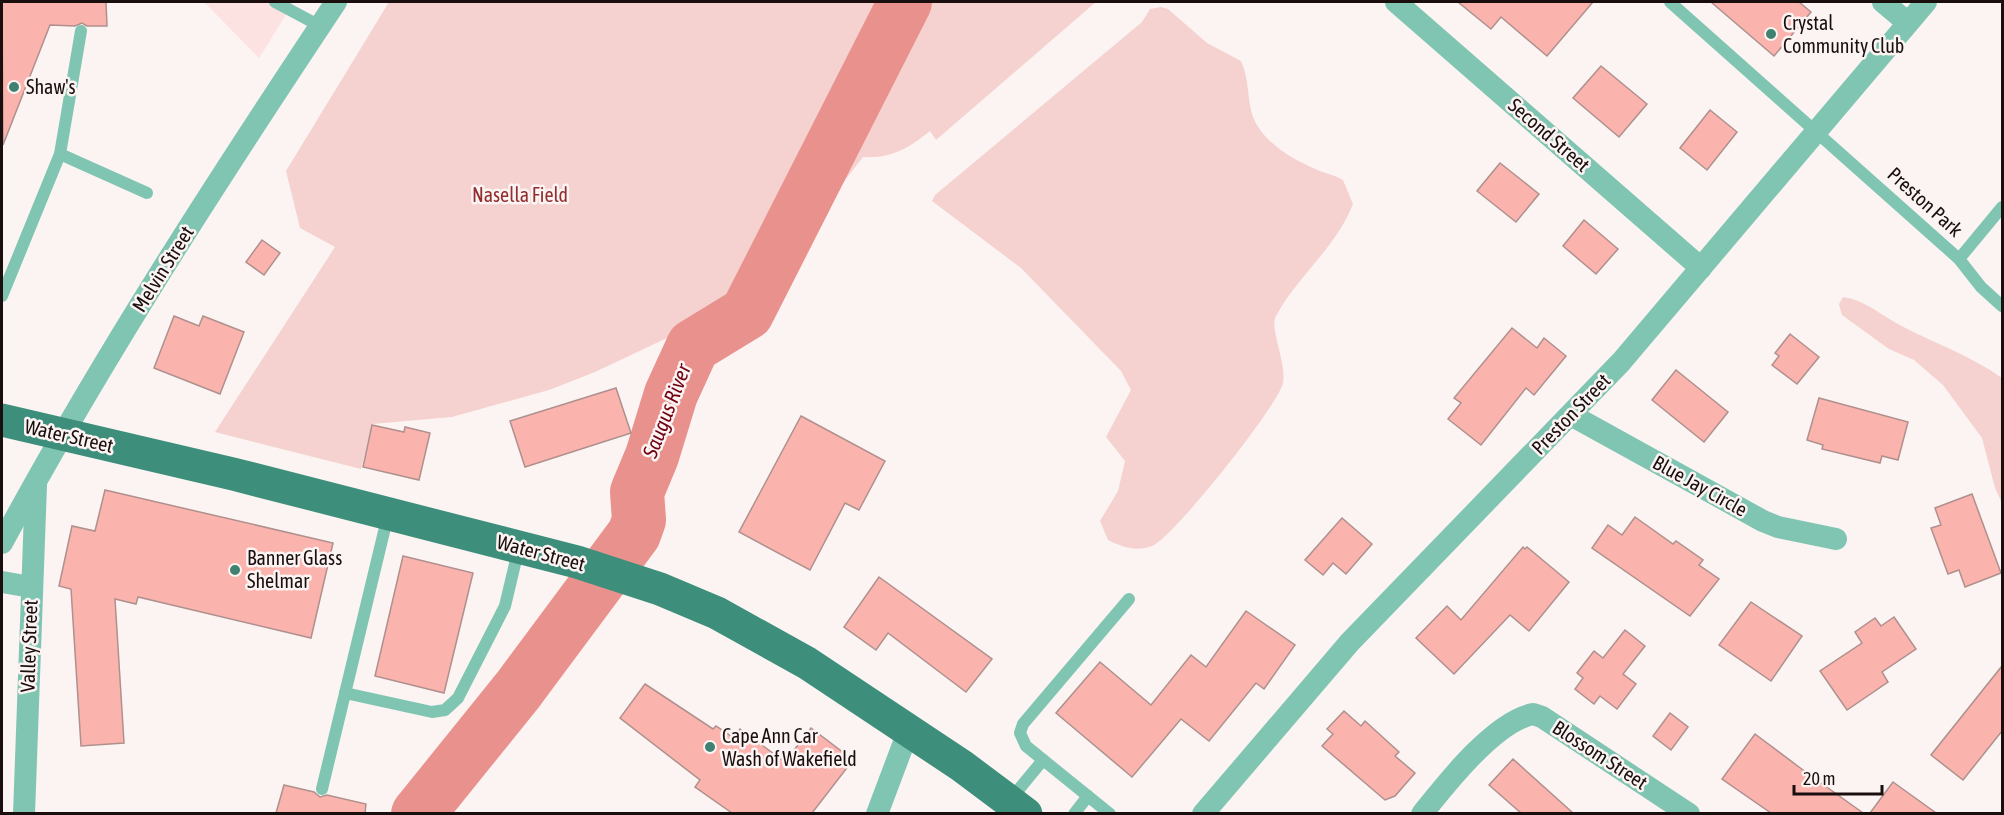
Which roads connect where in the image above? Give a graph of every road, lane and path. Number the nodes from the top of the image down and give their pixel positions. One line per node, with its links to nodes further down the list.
1 (275, 2): 8 (lane)
2 (336, 2): 8 (street, Melvin Street)
3 (1396, 2): 15 (street, Second Street)
4 (1670, 2): 10 (lane, Preston Park)
5 (1883, 2): 7 (street)
6 (1926, 2): 7 (street, Preston Street)
7 (1908, 23): 10 (street, Preston Street)
8 (320, 26): 20 (street, Melvin Street)
9 (81, 31): 11 (lane)
10 (1816, 132): 14 (lane, Preston Park); 15 (street, Preston Street)
11 (60, 154): 12 (lane); 16 (lane)
12 (147, 193)
13 (2002, 207): 14 (lane)
14 (1959, 259): 17 (lane, Preston Park)
15 (1701, 268): 18 (street, Preston Street)
16 (2, 296)
17 (2002, 306)
18 (1571, 415): 23 (street, Blue Jay Circle); 39 (street, Preston Street)
19 (2, 420): 20 (main road, Water Street)
20 (61, 434): 21 (street, Melvin Street); 22 (main road, Water Street)
21 (36, 479): 24 (street, Melvin Street); 27 (street, Valley Street)
22 (388, 514): 25 (main road, Water Street); 29 (lane)
23 (1836, 539)
24 (2, 543)
25 (519, 547): 29 (lane); 30 (main road, Water Street)
26 (2, 582): 27 (street)
27 (31, 587): 35 (street, Valley Street)
28 (1129, 599): 31 (lane)
29 (345, 693): 32 (lane)
30 (909, 729): 34 (main road, Water Street); 36 (street)
31 (1042, 760): 33 (lane); 34 (lane)
32 (322, 789)
33 (1089, 796): 37 (lane); 38 (lane)
34 (1018, 807)
35 (24, 813)
36 (877, 813)
37 (1074, 813)
38 (1110, 813)
39 (1203, 813)
40 (1422, 813): 41 (street, Blossom Street)
41 (1689, 813)

